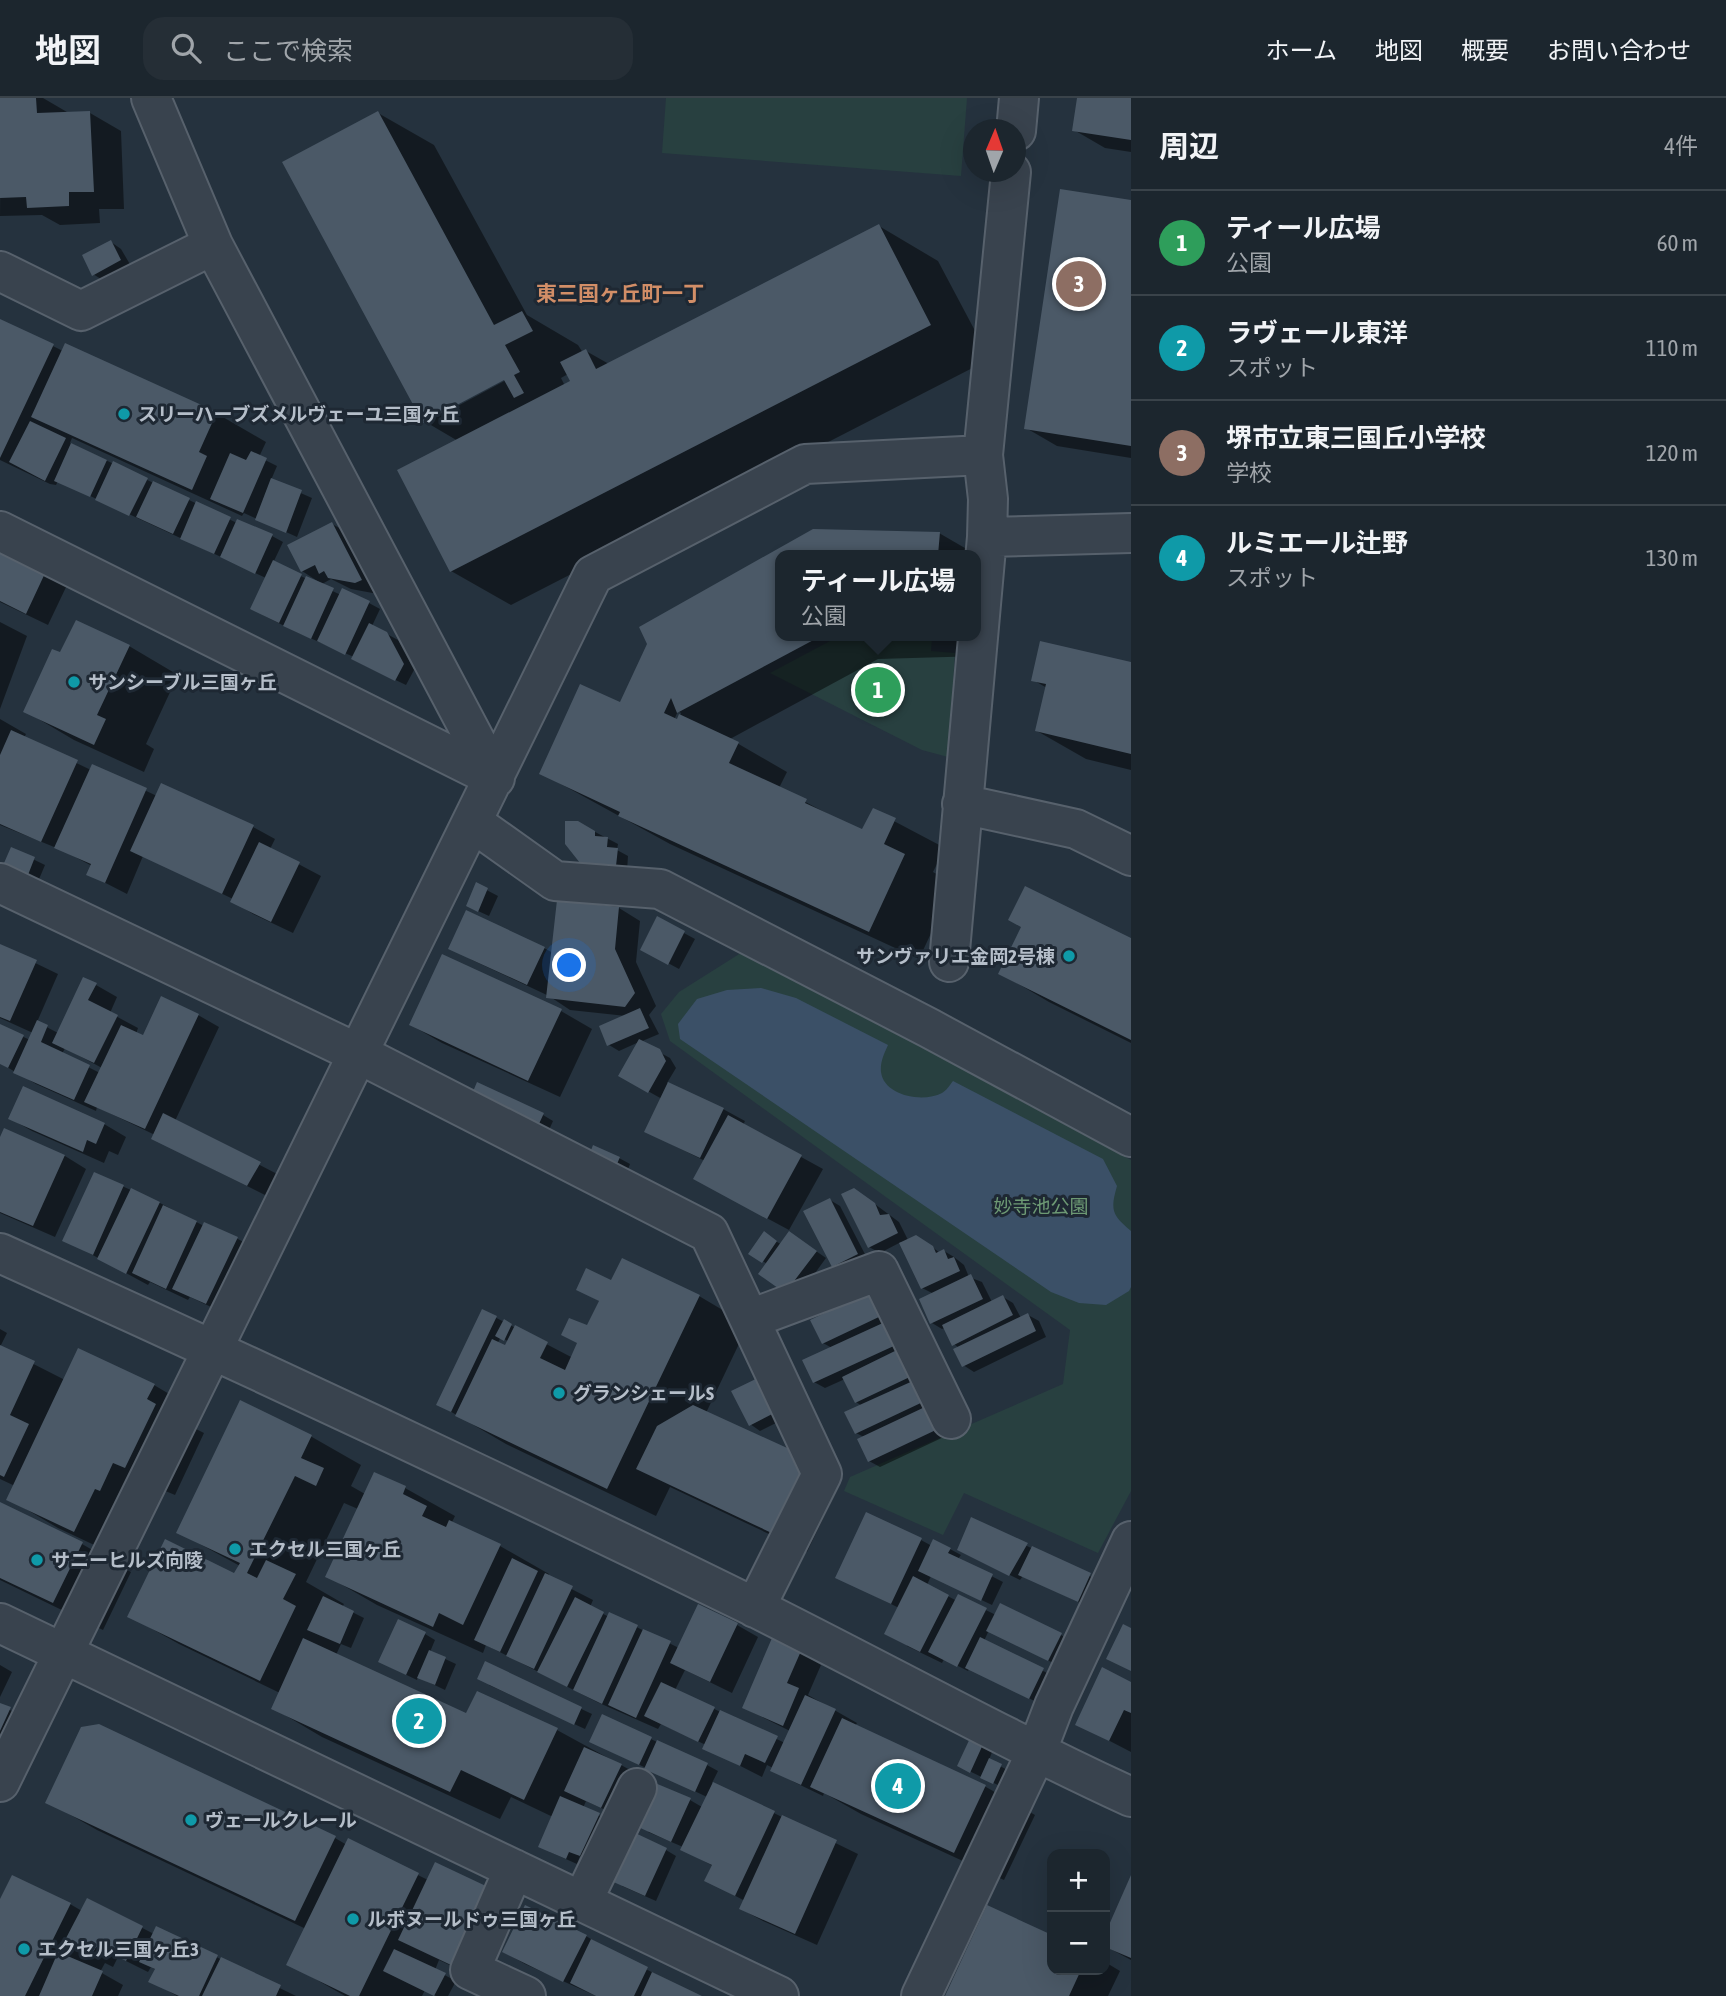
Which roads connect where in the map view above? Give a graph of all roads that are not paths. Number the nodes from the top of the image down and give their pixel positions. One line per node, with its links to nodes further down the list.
1 (151, 98): 5 (street)
2 (1019, 98): 3 (street)
3 (1017, 119)
4 (1010, 182): 7 (street)
5 (213, 245): 6 (street); 13 (street)
6 (0, 271)
7 (983, 455): 10 (street); 13 (street)
8 (0, 531): 13 (street)
9 (1131, 533): 10 (street)
10 (987, 537): 11 (street)
11 (981, 601)
12 (977, 641): 14 (street)
13 (495, 778): 15 (street)
14 (962, 804): 16 (street); 18 (street)
15 (472, 822): 19 (street); 20 (street)
16 (1131, 856)
17 (0, 883): 19 (street)
18 (949, 962)
19 (359, 1054): 22 (street); 23 (street)
20 (1131, 1137)
21 (0, 1254): 23 (street)
22 (750, 1320): 24 (street); 26 (street)
23 (214, 1349): 26 (street); 28 (street)
24 (951, 1419)
25 (1131, 1541): 29 (street)
26 (755, 1608): 29 (street)
27 (0, 1623): 28 (street)
28 (63, 1653): 30 (street); 33 (street)
29 (1036, 1753): 32 (street); 37 (street)
30 (0, 1782)
31 (636, 1788): 34 (street)
32 (1131, 1797)
33 (514, 1870): 34 (street); 35 (street)
34 (582, 1902): 36 (street)
35 (526, 1996)
36 (779, 1996)
37 (921, 1996)

